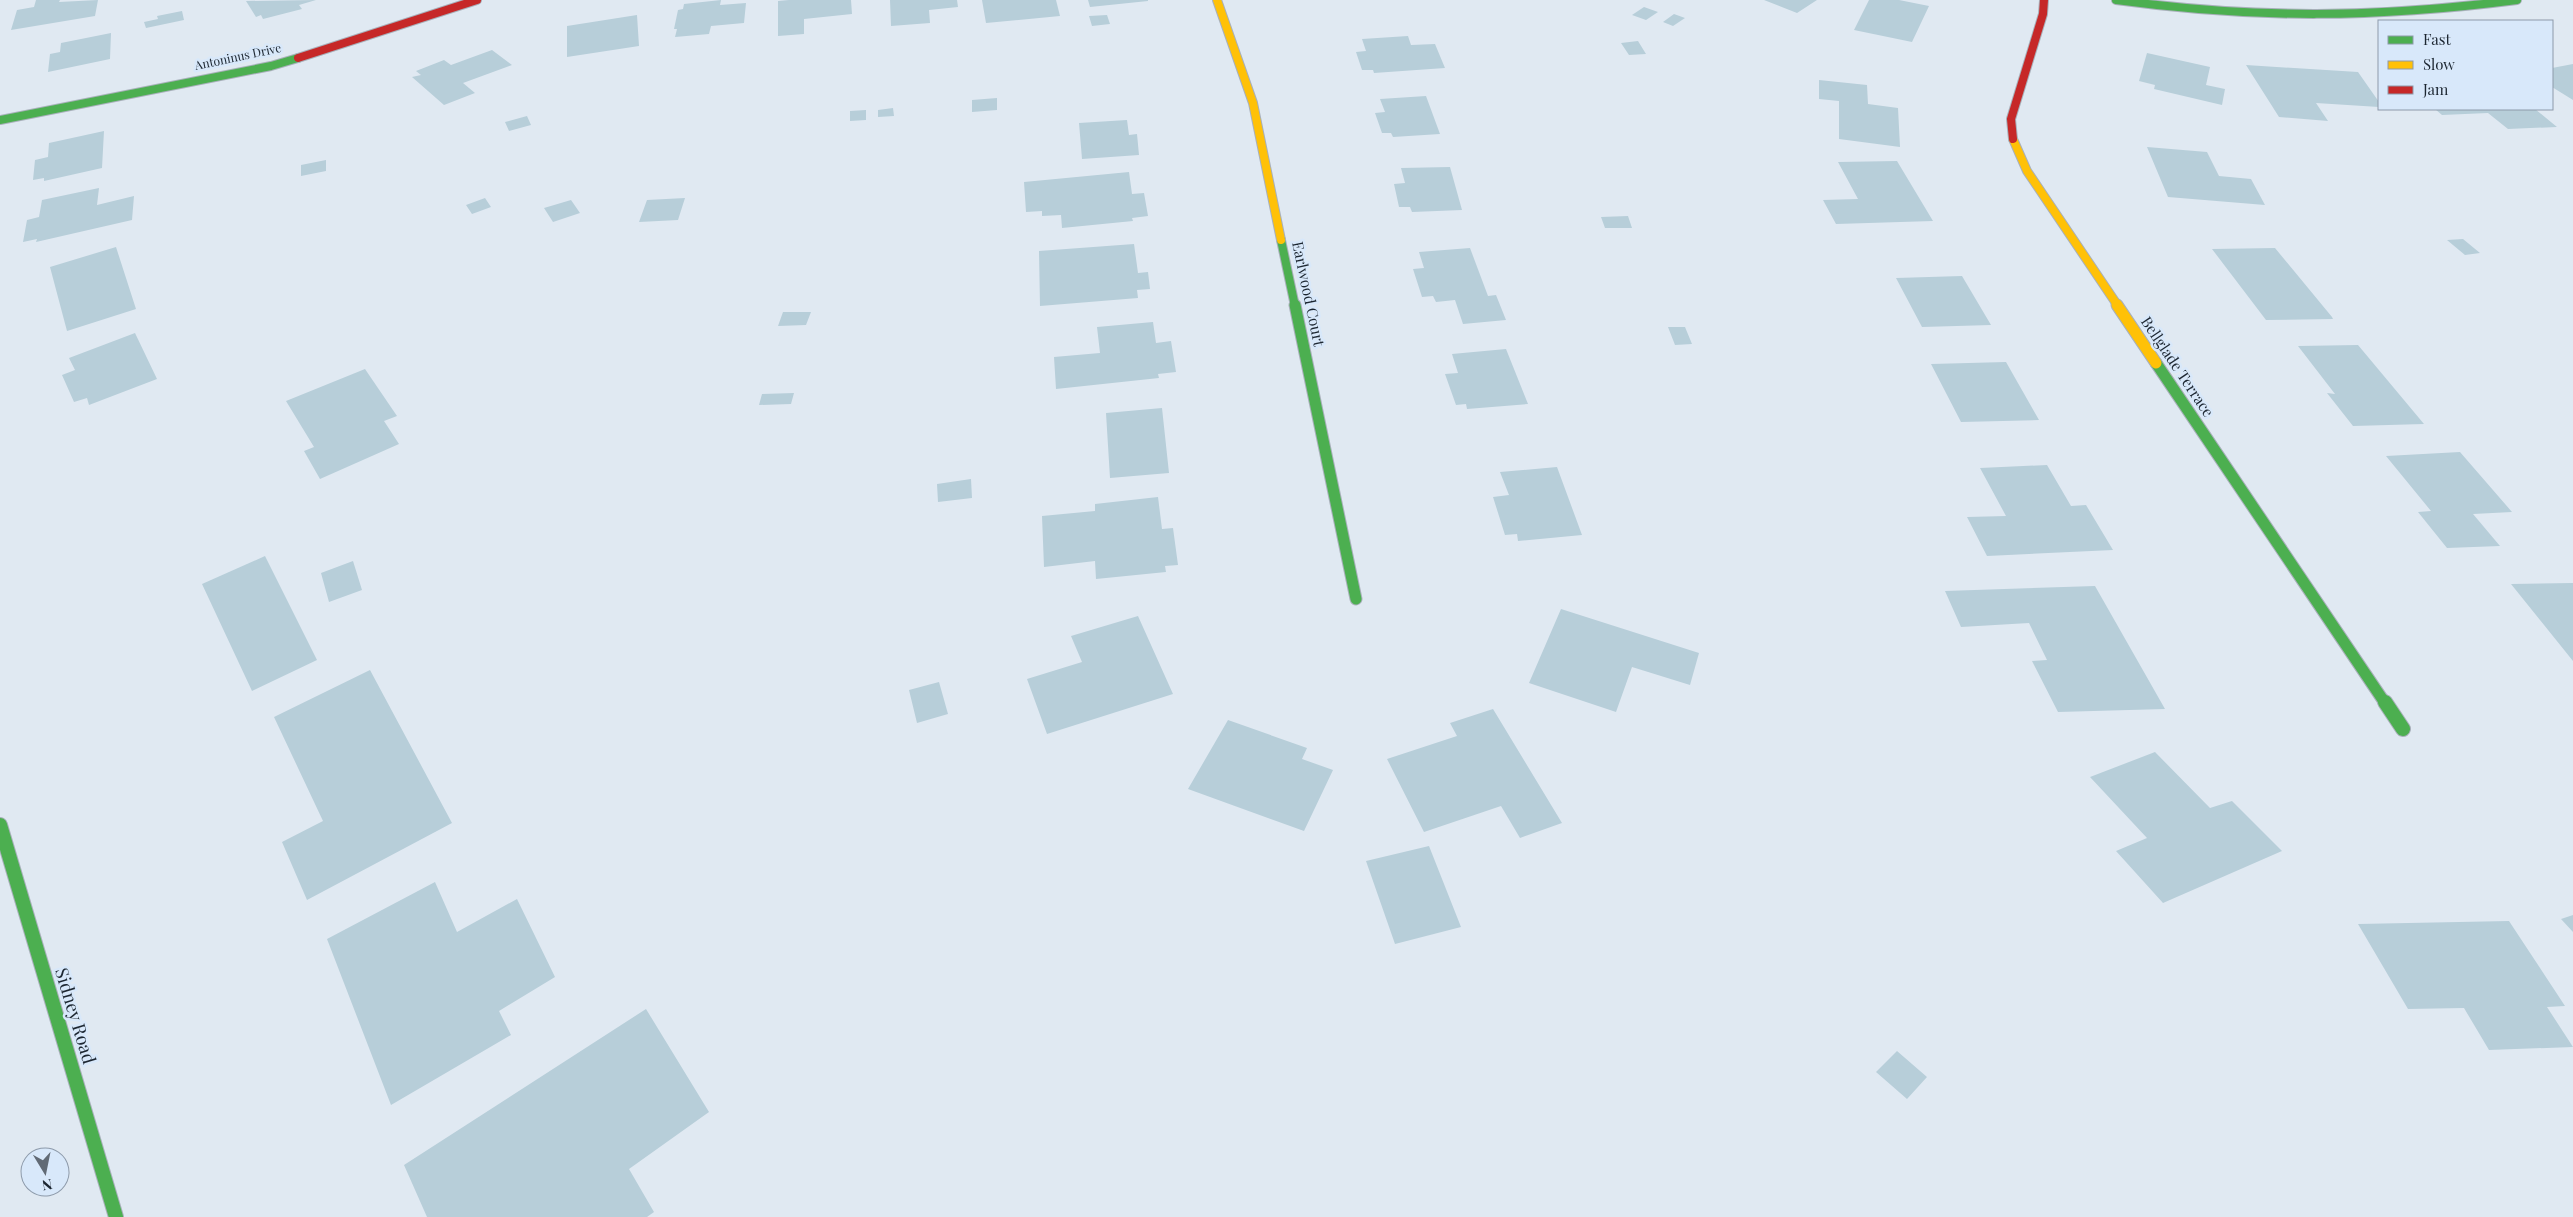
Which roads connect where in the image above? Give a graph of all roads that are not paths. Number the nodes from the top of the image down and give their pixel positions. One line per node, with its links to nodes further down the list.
1 (477, 0): 6 (street, Antoninus Drive)
2 (1217, 0): 7 (street, Earlwood Court)
3 (2044, 0): 8 (street, Bellglade Terrace)
4 (2116, 0): 5 (street)
5 (2517, 0)
6 (0, 120)
7 (1356, 598)
8 (2404, 729)
9 (0, 825): 10 (street, Sidney Road)
10 (116, 1217)

